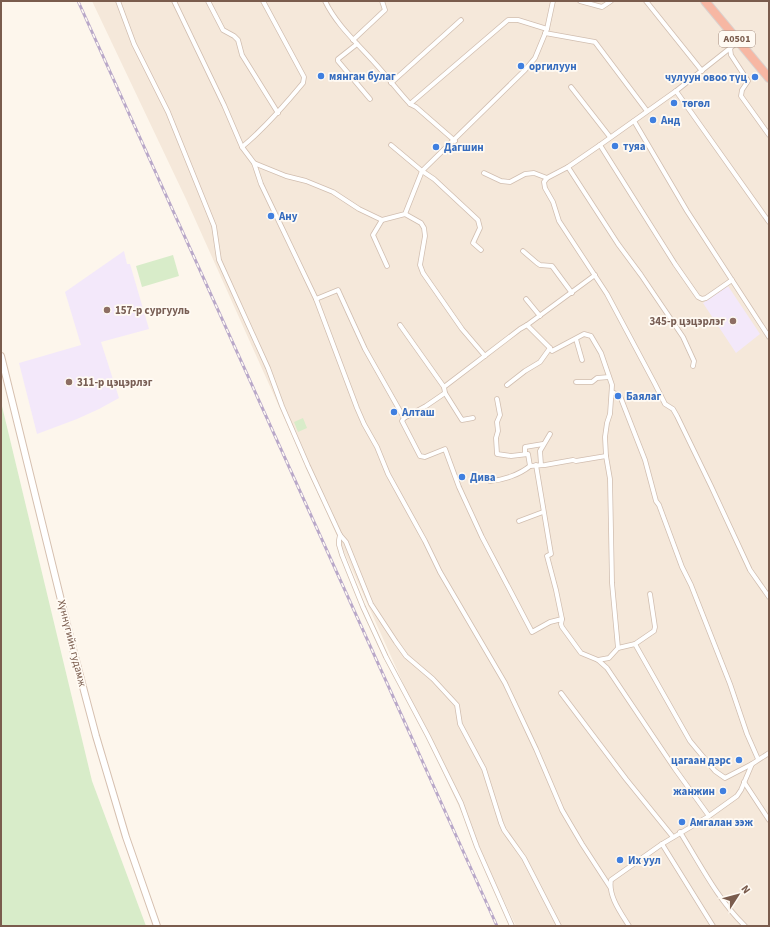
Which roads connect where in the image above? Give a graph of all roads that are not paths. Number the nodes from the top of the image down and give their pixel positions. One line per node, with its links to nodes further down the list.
1 (118, 1): 78 (street)
2 (174, 1): 33 (street)
3 (208, 1): 26 (street)
4 (262, 1): 26 (street)
5 (325, 1): 16 (street)
6 (382, 1): 16 (street)
7 (553, 1): 13 (street)
8 (580, 1): 9 (street)
9 (610, 1)
10 (646, 1): 18 (street)
11 (705, 1): 15 (highway, A0501)
12 (461, 20): 20 (street)
13 (547, 29): 14 (street); 24 (street)
14 (545, 34): 25 (street); 30 (street)
15 (738, 41): 17 (street); 19 (highway, A0501)
16 (355, 42): 20 (street); 23 (street)
17 (730, 48): 18 (street); 28 (street)
18 (702, 71): 22 (street)
19 (769, 78)
20 (391, 83): 24 (street)
21 (571, 87): 29 (street)
22 (676, 91): 25 (street); 41 (street)
23 (370, 99)
24 (410, 104): 30 (street)
25 (647, 111): 27 (street)
26 (278, 113): 33 (street)
27 (634, 121): 29 (street); 46 (street)
28 (769, 135)
29 (610, 137): 32 (street)
30 (454, 140): 36 (street)
31 (392, 146): 36 (street)
32 (600, 146): 35 (street); 46 (street)
33 (242, 147): 34 (street)
34 (254, 163): 40 (street); 48 (street)
35 (568, 168): 38 (street); 59 (street)
36 (422, 171): 39 (street); 42 (street)
37 (484, 172): 38 (street)
38 (547, 178): 45 (street)
39 (405, 214): 40 (street); 57 (street)
40 (382, 220): 44 (street)
41 (769, 222)
42 (481, 250)
43 (523, 251): 47 (street)
44 (387, 266)
45 (595, 275): 47 (street); 80 (street)
46 (732, 280): 53 (street)
47 (572, 293): 50 (street)
48 (316, 298): 67 (street); 95 (street)
49 (526, 299): 50 (street)
50 (540, 316): 52 (street)
51 (400, 325): 63 (street)
52 (528, 325): 55 (street); 57 (street)
53 (769, 337)
54 (576, 339): 55 (street); 58 (street); 60 (street)
55 (550, 348): 62 (street)
56 (1, 356): 96 (main road, Хүннүгийн гудамж)
57 (485, 356): 63 (street)
58 (582, 360)
59 (693, 366)
60 (609, 377): 61 (street); 64 (street)
61 (576, 382)
62 (507, 385)
63 (444, 387): 65 (street)
64 (612, 392): 72 (street); 87 (street)
65 (446, 393): 67 (street); 68 (street)
66 (497, 399): 71 (street)
67 (404, 418): 81 (street)
68 (473, 418)
69 (550, 434): 70 (street)
70 (543, 444): 71 (street); 73 (street)
71 (526, 454): 74 (street)
72 (606, 456): 73 (street); 83 (street)
73 (539, 465): 74 (street); 76 (street)
74 (530, 466): 75 (street)
75 (490, 481)
76 (543, 512): 77 (street); 81 (street)
77 (519, 521)
78 (340, 535): 97 (street); 98 (street)
79 (650, 594): 82 (street)
80 (769, 597)
81 (562, 619): 84 (street)
82 (635, 644): 83 (street); 88 (street)
83 (618, 648): 84 (street)
84 (598, 660): 90 (street)
85 (561, 693): 93 (street)
86 (769, 753): 87 (street)
87 (758, 759): 88 (street)
88 (752, 764): 89 (street)
89 (744, 782): 90 (street); 91 (street)
90 (709, 816): 92 (street)
91 (769, 820)
92 (680, 832): 93 (street); 101 (street)
93 (672, 837): 94 (street)
94 (662, 844): 95 (street); 100 (street)
95 (610, 887): 99 (street)
96 (157, 926)
97 (512, 926)
98 (560, 926)
99 (629, 926)
100 (713, 926)
101 (745, 926)

